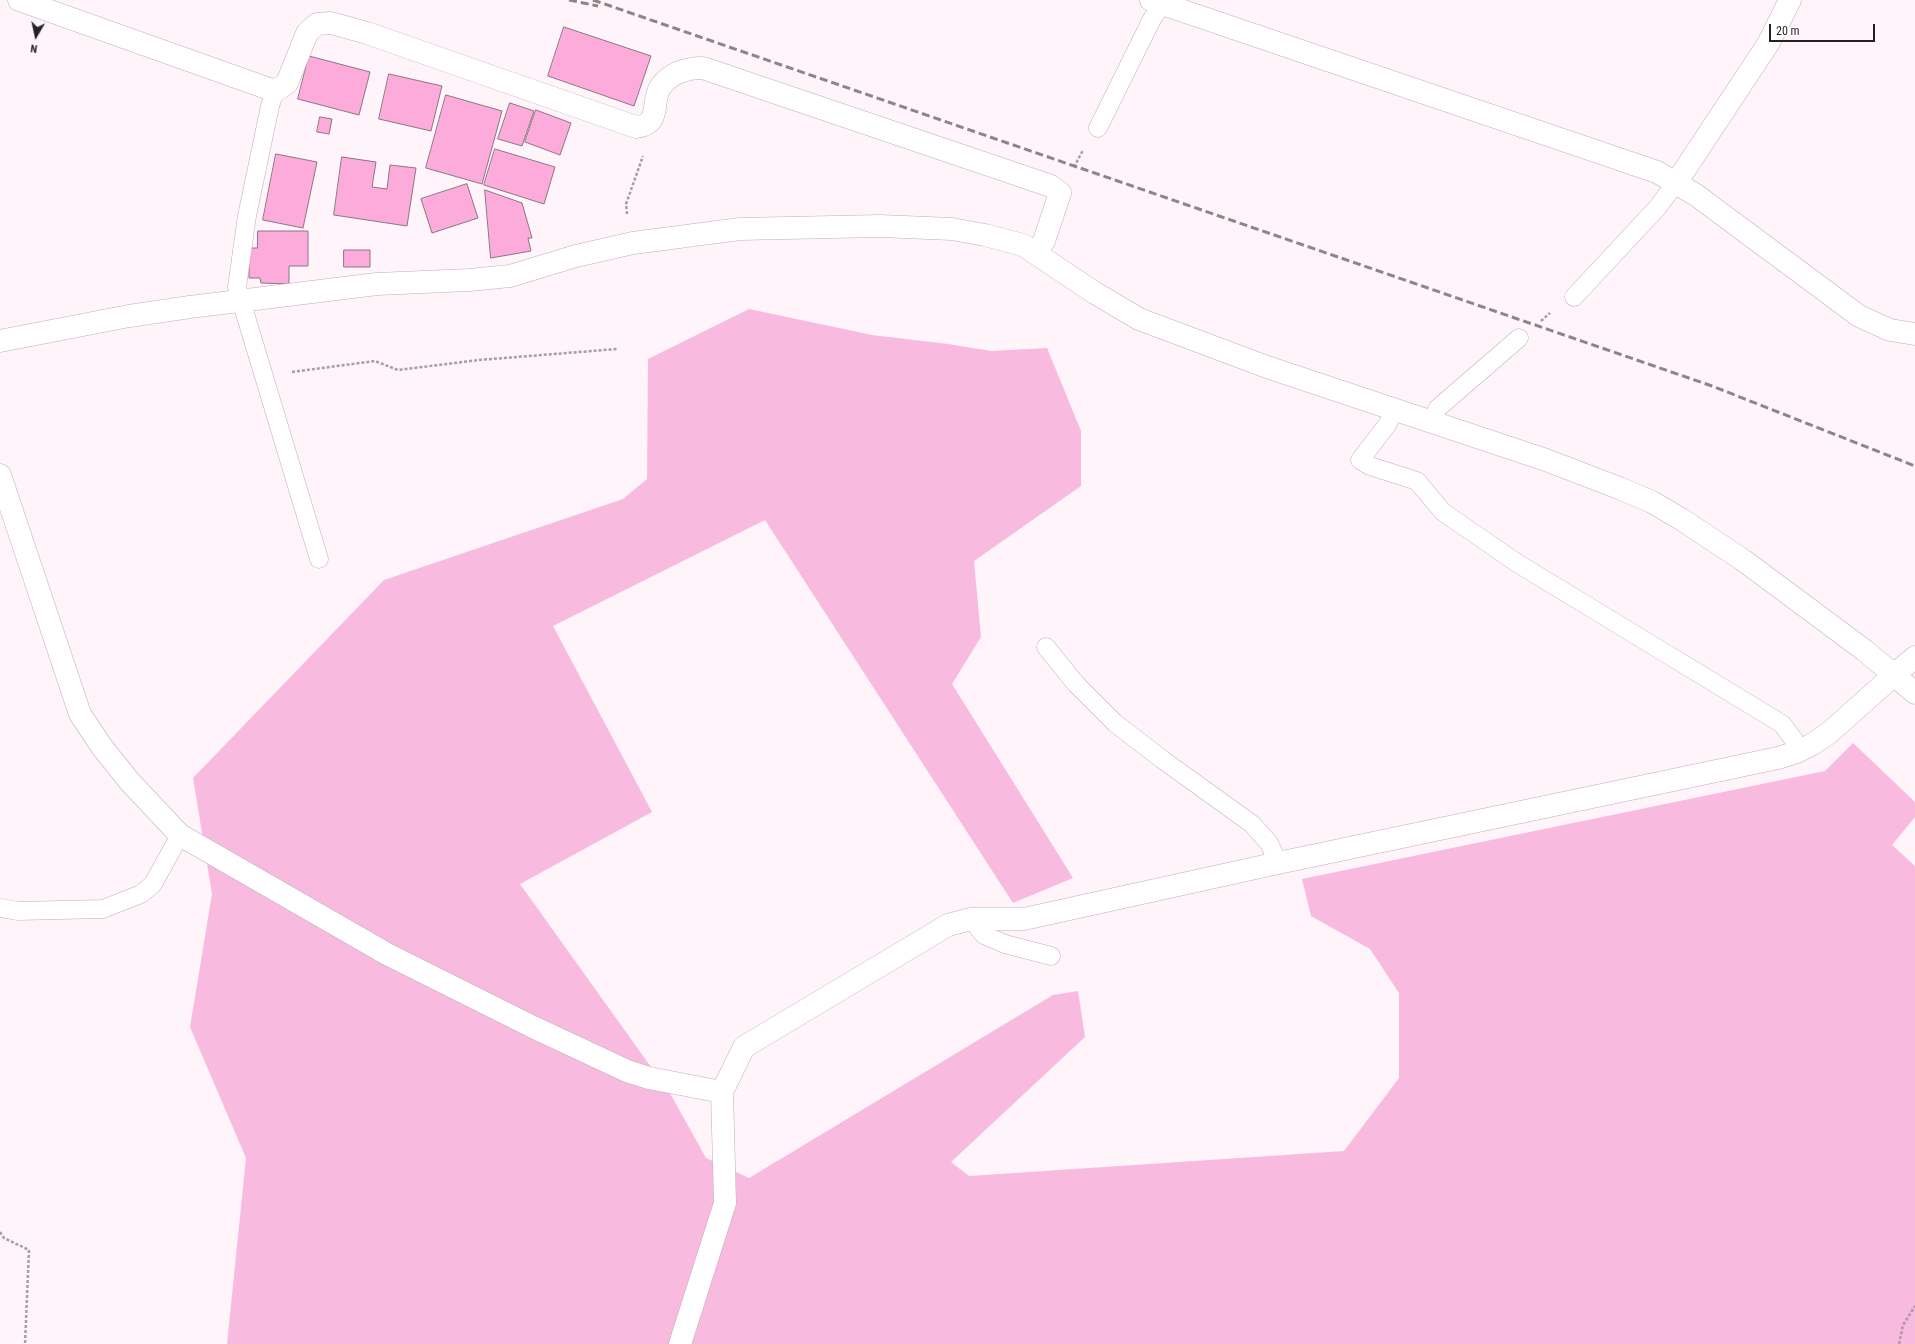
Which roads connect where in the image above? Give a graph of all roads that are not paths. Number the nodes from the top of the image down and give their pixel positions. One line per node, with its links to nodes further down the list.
1 (20, 0): 4 (street)
2 (1790, 0): 6 (street)
3 (1159, 1): 5 (lane); 6 (street)
4 (275, 91): 7 (street); 9 (lane)
5 (1098, 128)
6 (1676, 182): 8 (lane); 10 (street)
7 (1036, 252): 9 (street); 13 (street)
8 (1574, 298)
9 (240, 302): 12 (street); 16 (lane)
10 (1915, 334)
11 (1520, 338): 14 (lane)
12 (0, 341)
13 (1395, 410): 14 (street); 21 (lane)
14 (1430, 421): 19 (street)
15 (0, 476): 22 (street)
16 (319, 559)
17 (1046, 648): 23 (lane)
18 (1915, 657): 19 (street)
19 (1894, 675): 20 (street); 21 (street)
20 (1915, 693)
21 (1797, 752): 23 (street)
22 (180, 835): 24 (lane); 27 (street)
23 (1278, 862): 25 (street)
24 (0, 908)
25 (971, 919): 26 (lane); 27 (street)
26 (1051, 956)
27 (722, 1092): 28 (street)
28 (680, 1344)

